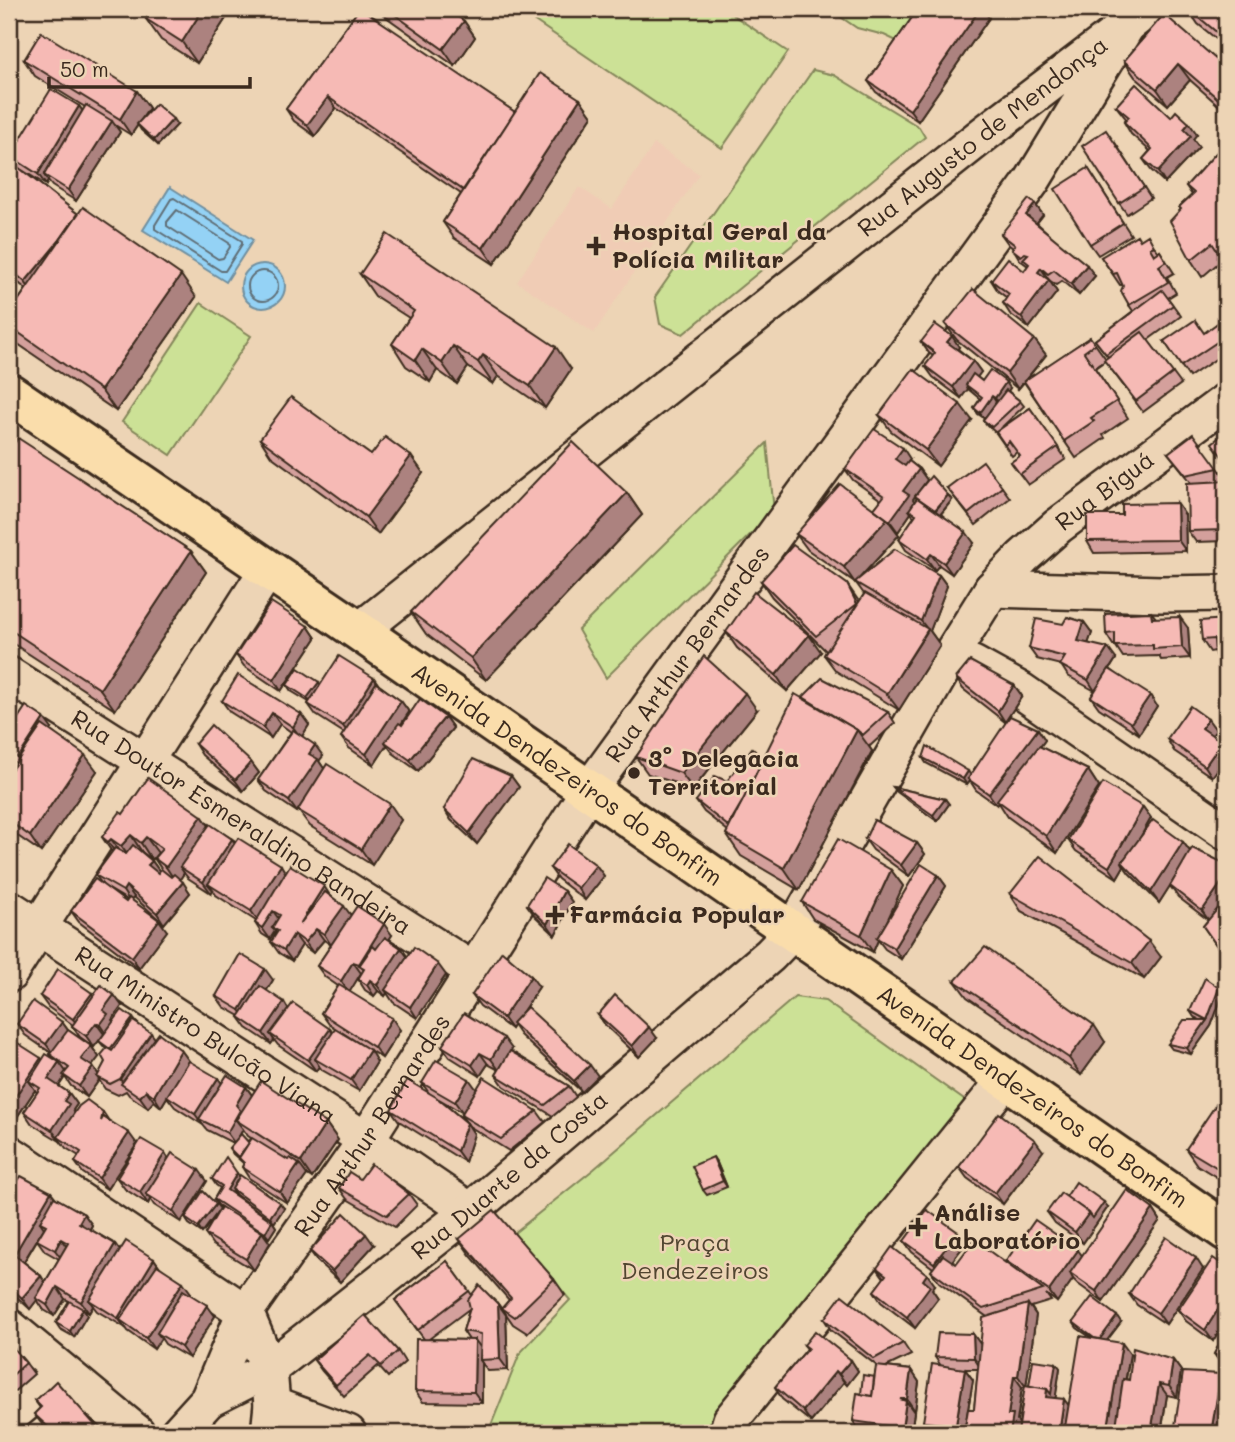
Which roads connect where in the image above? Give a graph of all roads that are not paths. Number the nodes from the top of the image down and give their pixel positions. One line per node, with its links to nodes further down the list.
1 (1137, 18): 7 (street, Rua Augusto de Mendonça); 11 (street, Rua Arthur Bernardes)
2 (9, 393): 4 (main road, Avenida Dendezeiros do Bonfim)
3 (1226, 401): 5 (street, Rua Biguá)
4 (268, 569): 7 (main road, Avenida Dendezeiros do Bonfim); 10 (street)
5 (992, 589): 6 (street); 8 (street, Rua Biguá)
6 (1226, 593)
7 (359, 631): 11 (main road, Avenida Dendezeiros do Bonfim)
8 (952, 653): 12 (street); 15 (street, Rua Duarte da Costa)
9 (9, 675): 10 (street, Rua Doutor Esmeraldino Bandeira)
10 (144, 761): 14 (street); 16 (street, Rua Doutor Esmeraldino Bandeira)
11 (589, 790): 15 (main road, Avenida Dendezeiros do Bonfim); 16 (street, Rua Arthur Bernardes)
12 (1226, 832)
13 (9, 908): 14 (street, Rua Ministro Bulcão Viana)
14 (38, 926): 17 (street); 19 (street, Rua Ministro Bulcão Viana)
15 (793, 931): 18 (main road, Avenida Dendezeiros do Bonfim); 21 (street, Rua Duarte da Costa)
16 (474, 971): 19 (street, Rua Arthur Bernardes)
17 (9, 974)
18 (1006, 1079): 22 (main road, Avenida Dendezeiros do Bonfim); 33 (street)
19 (366, 1140): 21 (street, Rua Ministro Bulcão Viana); 23 (street, Rua Arthur Bernardes)
20 (9, 1153): 23 (street)
21 (470, 1211): 25 (street, Rua Duarte da Costa)
22 (1226, 1231)
23 (245, 1312): 25 (street); 27 (street, Rua Arthur Bernardes)
24 (9, 1327): 26 (street)
25 (269, 1369): 27 (street, Rua Duarte da Costa); 29 (street)
26 (62, 1372): 28 (street); 30 (street)
27 (208, 1400): 31 (street, Rua Arthur Bernardes)
28 (9, 1417)
29 (271, 1419): 32 (street)
30 (137, 1433)
31 (177, 1433)
32 (348, 1433)
33 (727, 1433)

